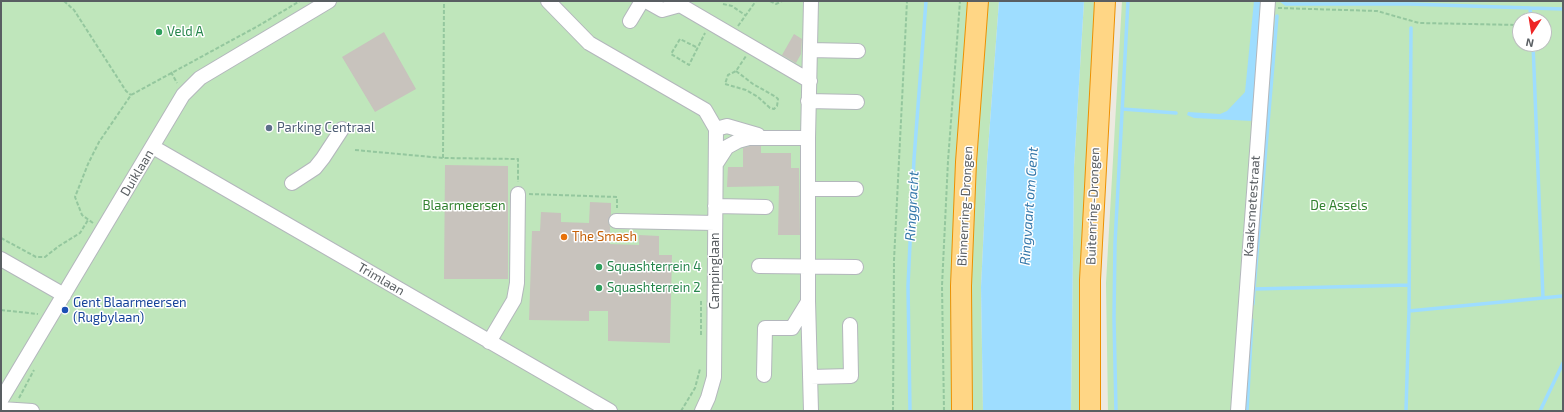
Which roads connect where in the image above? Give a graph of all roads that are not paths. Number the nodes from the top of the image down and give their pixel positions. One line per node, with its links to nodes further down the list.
1 (328, 1): 20 (street, Duiklaan)
2 (549, 1): 17 (street)
3 (642, 1): 10 (street)
4 (646, 1): 8 (street)
5 (811, 1): 11 (street)
6 (978, 1): 46 (highway, Binnenring-Drongen)
7 (1105, 1): 47 (highway, Buitenring-Drongen)
8 (681, 3): 13 (street)
9 (1268, 5): 48 (street, Kaaksmetestraat)
10 (630, 21)
11 (810, 50): 12 (street); 13 (street)
12 (858, 51)
13 (810, 81): 14 (street)
14 (808, 101): 15 (street); 19 (street)
15 (857, 102)
16 (342, 129): 22 (street)
17 (716, 129): 18 (street); 21 (street, Campinglaan)
18 (763, 137): 19 (street); 21 (street)
19 (808, 138): 23 (street)
20 (153, 147): 34 (street, Duiklaan); 37 (street, Trimlaan)
21 (716, 164): 26 (street, Campinglaan)
22 (292, 183)
23 (809, 189): 24 (street); 32 (street)
24 (856, 189)
25 (518, 194): 37 (street)
26 (715, 206): 27 (street); 29 (street, Campinglaan)
27 (766, 207)
28 (616, 221): 29 (street)
29 (715, 223): 44 (street, Campinglaan)
30 (1, 258): 34 (street)
31 (759, 266): 32 (street)
32 (808, 267): 33 (street); 35 (street)
33 (856, 267)
34 (64, 295): 40 (street, Duiklaan)
35 (808, 301): 38 (street); 39 (street)
36 (850, 325): 39 (street)
37 (489, 342): 43 (street, Trimlaan)
38 (764, 375)
39 (810, 376): 45 (street)
40 (1, 400)
41 (1, 408): 42 (street)
42 (32, 411)
43 (610, 411)
44 (702, 411)
45 (811, 411)
46 (962, 411)
47 (1090, 411)
48 (1238, 411)

